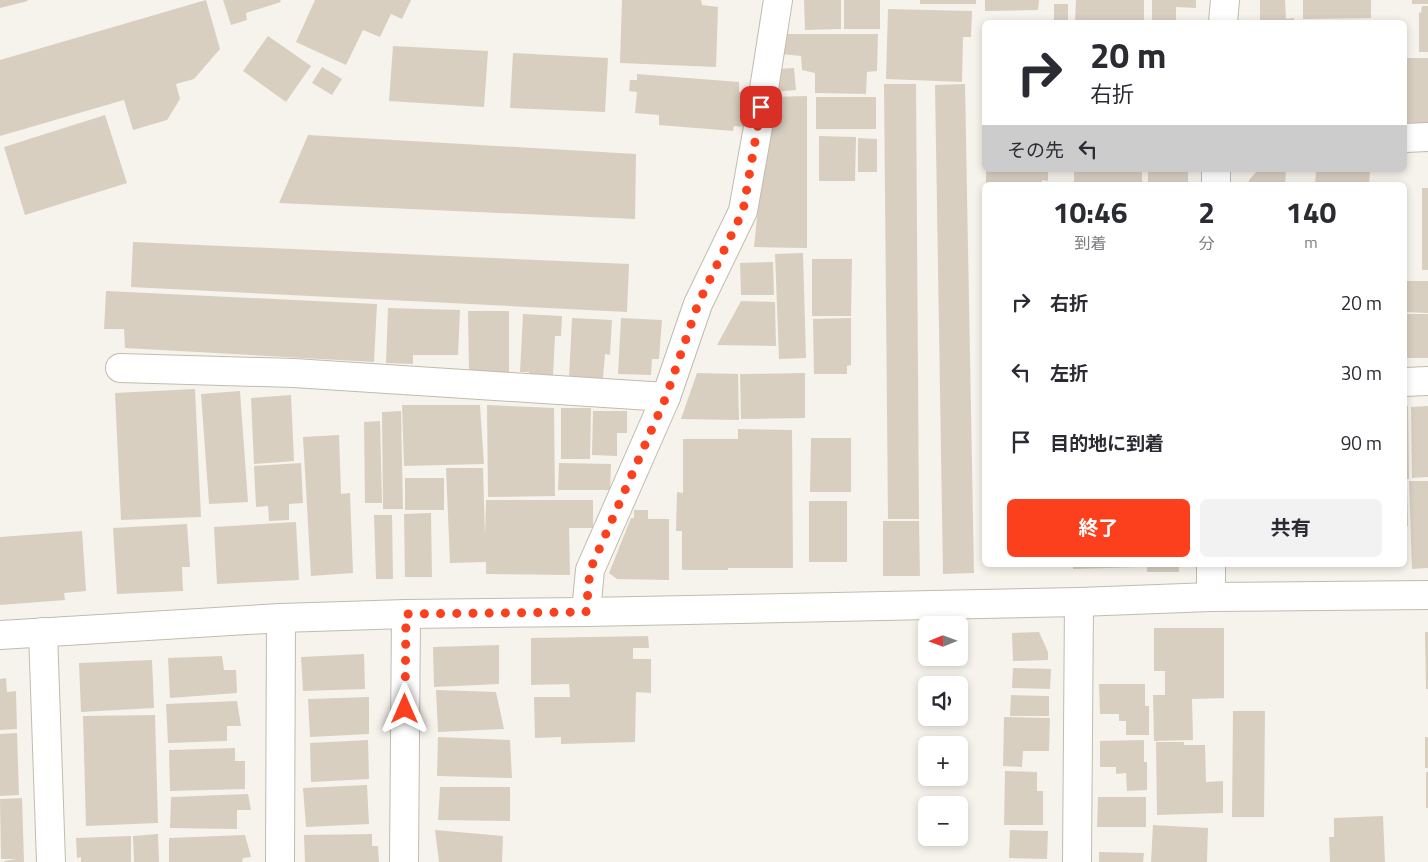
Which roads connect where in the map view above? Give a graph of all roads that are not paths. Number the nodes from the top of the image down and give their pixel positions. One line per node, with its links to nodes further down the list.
1 (778, 0): 9 (street)
2 (1224, 0): 3 (street)
3 (1224, 20)
4 (1428, 137): 5 (street)
5 (1407, 138)
6 (120, 368): 9 (street)
7 (1407, 382): 8 (street)
8 (1428, 382)
9 (666, 397): 14 (street)
10 (1212, 567): 12 (street)
11 (1428, 595): 12 (street)
12 (1211, 597): 13 (street)
13 (1079, 602): 14 (street); 22 (street)
14 (586, 612): 15 (street)
15 (406, 614): 16 (street); 21 (street)
16 (281, 618): 17 (street); 20 (street)
17 (43, 632): 18 (street); 19 (street)
18 (0, 635)
19 (51, 862)
20 (280, 862)
21 (404, 862)
22 (1077, 862)

